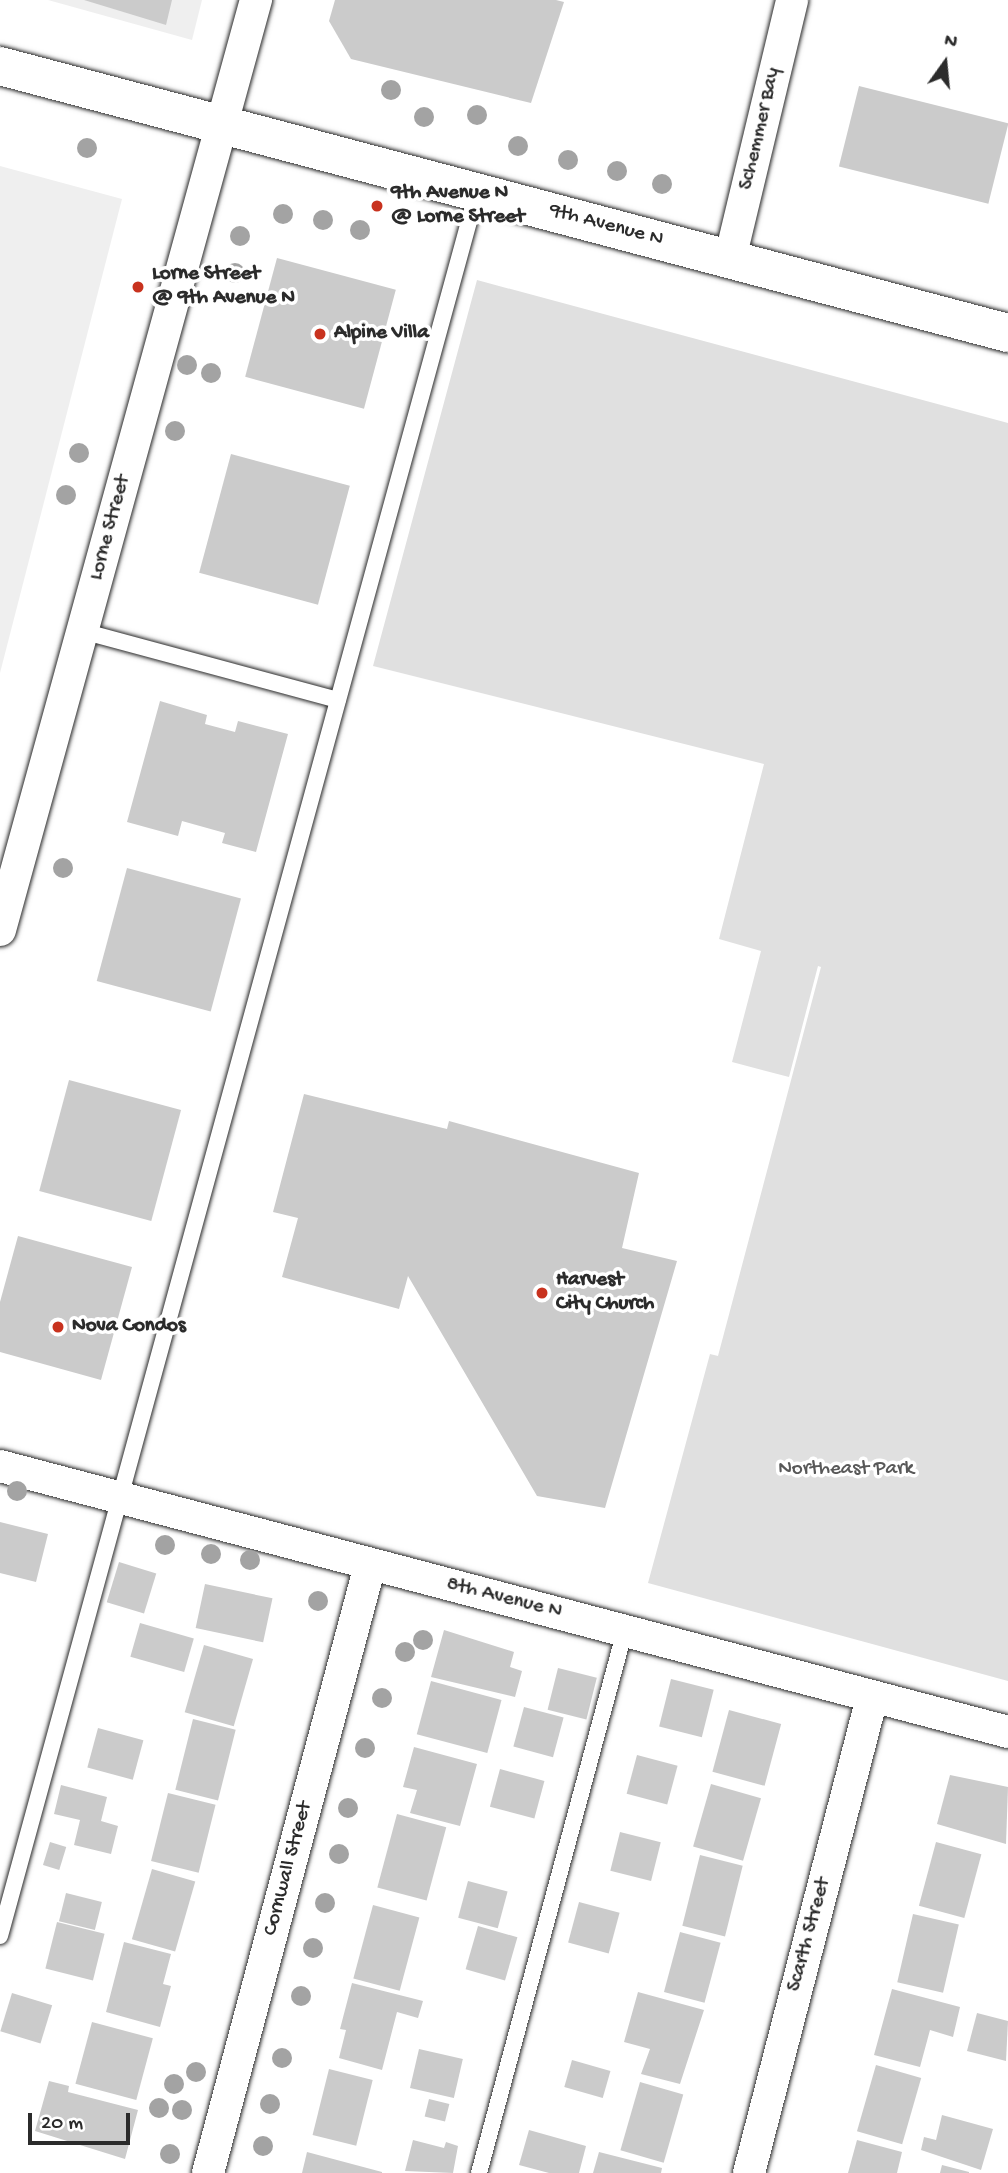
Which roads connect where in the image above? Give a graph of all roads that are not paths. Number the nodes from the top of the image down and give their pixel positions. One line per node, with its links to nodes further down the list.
1 (256, 0): 4 (street, Lorne Street)
2 (792, 0): 6 (street, Schemmer Bay)
3 (0, 66): 4 (main road, 9th Avenue N)
4 (223, 126): 5 (main road, 9th Avenue N); 8 (street, Lorne Street)
5 (477, 192): 6 (main road, 9th Avenue N); 9 (lane)
6 (730, 259): 7 (main road, 9th Avenue N)
7 (1008, 333)
8 (82, 631): 9 (lane); 10 (street, Lorne Street)
9 (338, 700): 12 (lane)
10 (0, 930)
11 (0, 1466): 12 (street, 8th Avenue N)
12 (118, 1498): 13 (street, 8th Avenue N); 17 (lane)
13 (370, 1566): 14 (street, 8th Avenue N); 18 (street, Cornwall Street)
14 (625, 1630): 15 (street, 8th Avenue N); 19 (lane)
15 (872, 1698): 16 (street, 8th Avenue N); 20 (street, Scarth Street)
16 (1008, 1732)
17 (0, 1936)
18 (208, 2173)
19 (479, 2173)
20 (749, 2173)

